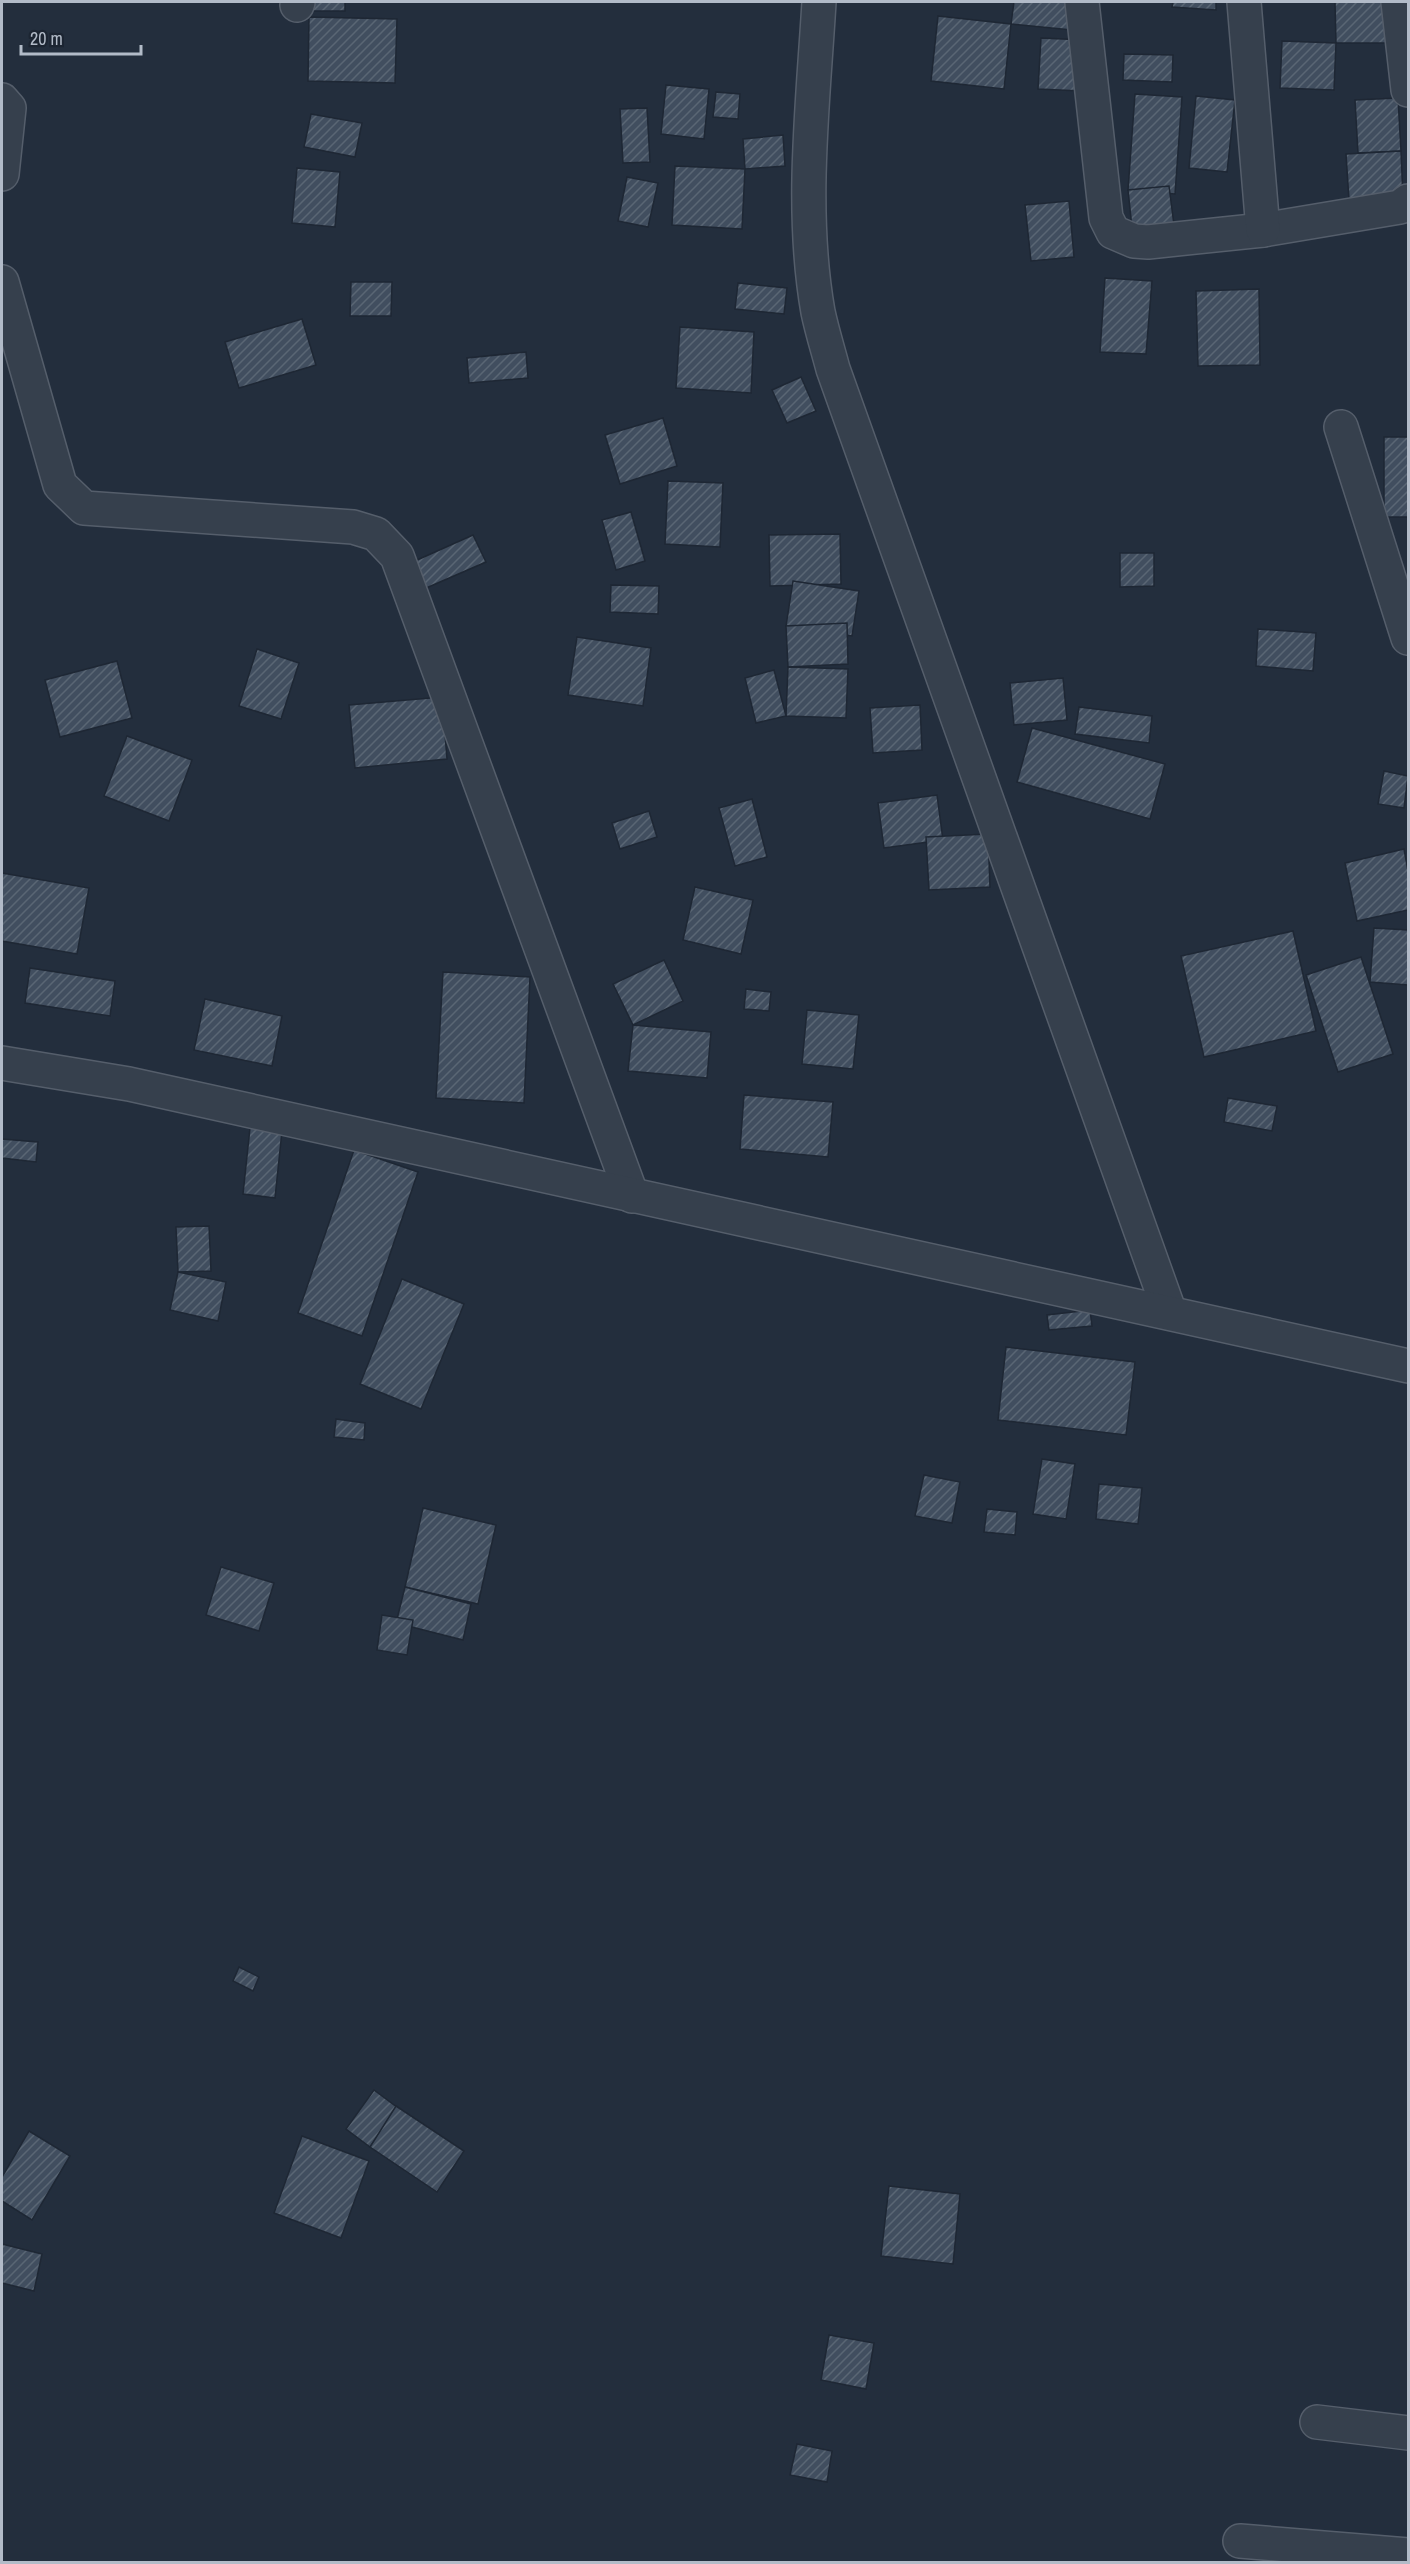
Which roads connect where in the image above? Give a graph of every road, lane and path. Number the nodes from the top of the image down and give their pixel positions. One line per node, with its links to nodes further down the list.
1 (819, 2): 15 (street)
2 (1082, 2): 9 (street)
3 (1244, 2): 9 (street)
4 (1398, 2): 5 (street)
5 (1408, 90)
6 (2, 100): 7 (street)
7 (2, 174)
8 (1408, 201): 9 (street)
9 (1263, 230)
10 (2, 282): 14 (street)
11 (1341, 427): 12 (street)
12 (1408, 638)
13 (2, 1063): 14 (street)
14 (632, 1196): 15 (street)
15 (1170, 1313): 16 (street)
16 (1408, 1366)
17 (1317, 2422): 18 (street)
18 (1408, 2433)
19 (1240, 2541): 20 (street)
20 (1408, 2555)

